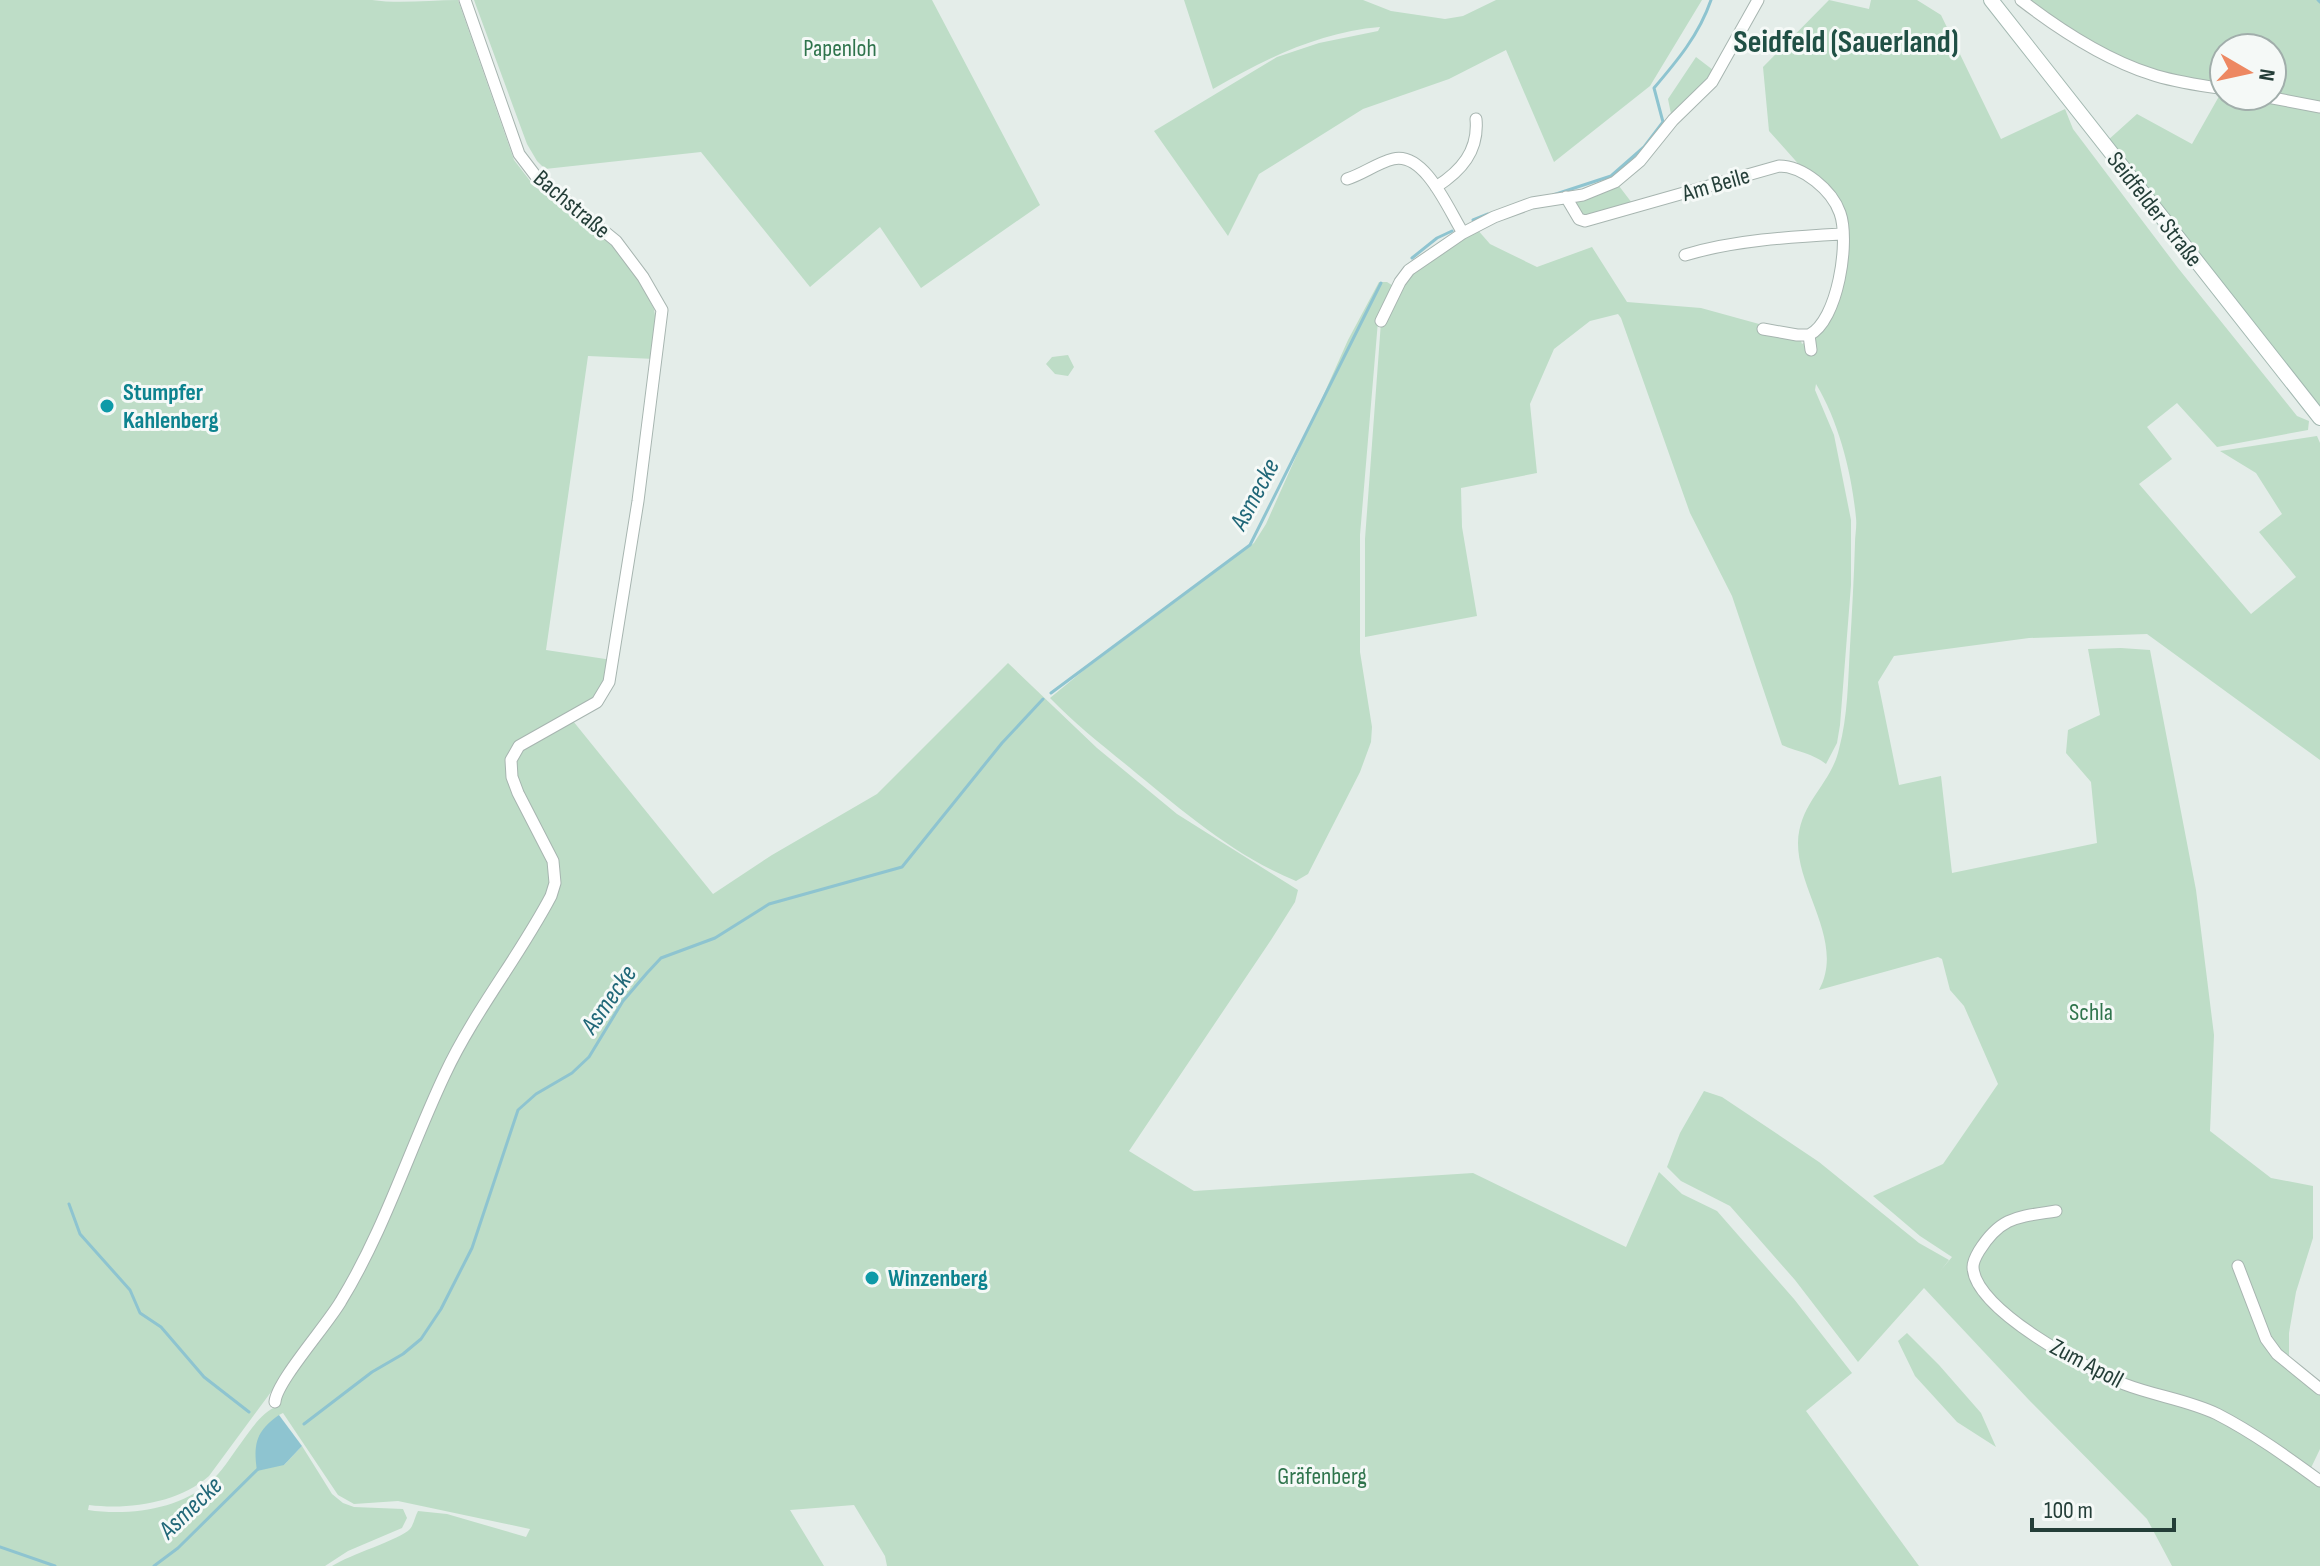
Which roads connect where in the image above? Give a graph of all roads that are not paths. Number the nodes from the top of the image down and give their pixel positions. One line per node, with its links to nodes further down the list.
1 (465, 0): 23 (street, Bachstraße)
2 (1758, 0): 11 (street)
3 (1991, 0): 19 (main road, Seidfelder Straße)
4 (2021, 0): 5 (street)
5 (2208, 86)
6 (2288, 101): 7 (street)
7 (2320, 107)
8 (1476, 119): 10 (street)
9 (1347, 179): 10 (street)
10 (1436, 187): 12 (street)
11 (1566, 197): 12 (street); 13 (street, Am Beile)
12 (1463, 233): 15 (street)
13 (1843, 234): 14 (street); 17 (street, Am Beile)
14 (1685, 255)
15 (1381, 321)
16 (1763, 329): 17 (street)
17 (1809, 335): 18 (street)
18 (1811, 350)
19 (2320, 418)
20 (2056, 1211): 24 (street, Zum Apoll)
21 (2238, 1266): 22 (street)
22 (2320, 1389)
23 (275, 1402)
24 (2320, 1481)

